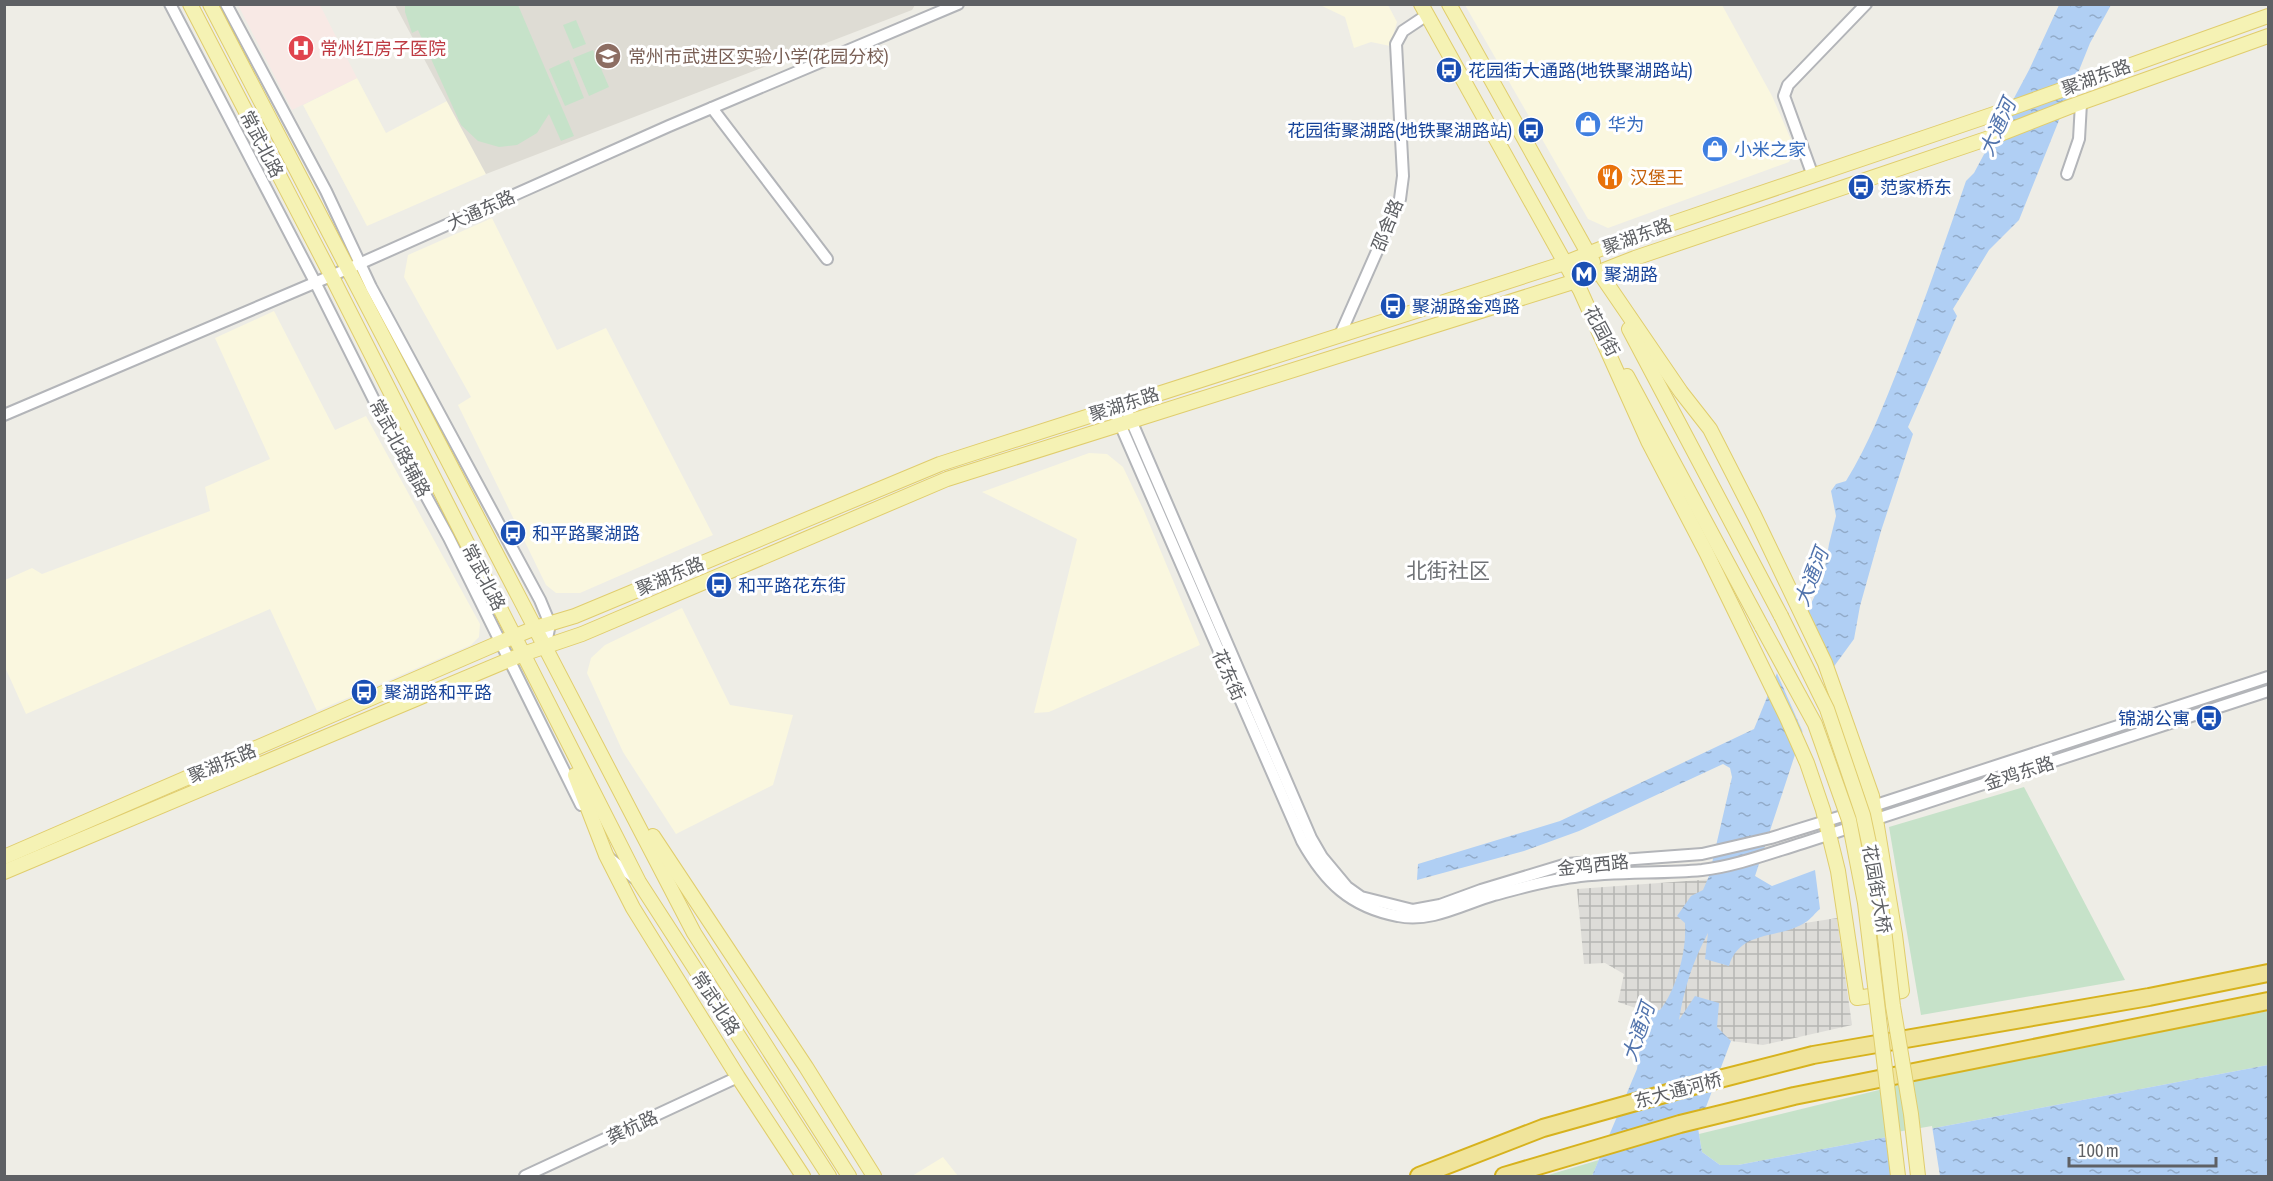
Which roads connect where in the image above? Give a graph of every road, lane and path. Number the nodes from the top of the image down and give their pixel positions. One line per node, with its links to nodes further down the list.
1 (170, 4): 23 (street, 常武北路辅路)
2 (190, 4): 21 (main road, 常武北路)
3 (210, 4): 19 (main road, 常武北路)
4 (226, 4): 19 (street)
5 (958, 4): 8 (street, 大通东路)
6 (1449, 4): 16 (main road, 花园街)
7 (1866, 4): 15 (street)
8 (938, 8): 13 (street, 大通东路)
9 (1424, 10): 18 (main road, 花园街); 24 (street, 邵舍路)
10 (2268, 16): 15 (main road, 聚湖东路)
11 (2268, 36): 12 (main road, 聚湖东路)
12 (2075, 105): 14 (street); 20 (main road, 聚湖东路)
13 (712, 108): 17 (street); 19 (street, 大通东路)
14 (2067, 174)
15 (1813, 176): 16 (main road, 聚湖东路)
16 (1589, 255): 18 (main road, 聚湖东路); 20 (main road, 花园街)
17 (827, 259)
18 (1565, 263): 22 (main road, 花园街); 24 (main road, 聚湖东路)
19 (353, 266): 21 (street, 大通东路); 29 (street); 31 (main road, 常武北路)
20 (1599, 272): 22 (main road, 聚湖东路); 28 (main road, 花园街); 41 (main road)
21 (331, 275): 23 (street, 大通东路); 32 (main road, 常武北路)
22 (1576, 281): 27 (main road, 聚湖东路); 30 (main road, 花园街); 42 (main road)
23 (315, 282): 26 (street, 大通东路); 33 (street, 常武北路辅路)
24 (1340, 335): 25 (main road, 聚湖东路)
25 (1118, 406): 27 (street, 花东街); 29 (main road, 聚湖东路)
26 (4, 415)
27 (1126, 424): 34 (main road, 聚湖东路); 49 (street, 花东街)
28 (1782, 616): 61 (main road, 花园街大桥, bridge)
29 (550, 624): 31 (main road, 聚湖东路); 34 (street)
30 (1762, 627): 60 (main road, 花园街大桥, bridge)
31 (535, 628): 32 (main road, 聚湖东路); 34 (main road, 常武北路)
32 (514, 637): 33 (main road, 聚湖东路); 35 (main road, 常武北路)
33 (501, 642): 36 (street, 常武北路辅路); 46 (main road, 聚湖东路)
34 (545, 648): 35 (main road, 聚湖东路); 40 (main road, 常武北路)
35 (524, 654): 36 (main road, 聚湖东路); 39 (main road, 常武北路)
36 (509, 660): 45 (street, 常武北路辅路); 47 (main road, 聚湖东路)
37 (2268, 677): 41 (street, 金鸡东路)
38 (2268, 692): 41 (street, 金鸡东路)
39 (548, 703): 45 (main road); 48 (main road, 常武北路)
40 (616, 782): 56 (main road, 常武北路); 57 (main road)
41 (1875, 812): 42 (street, 金鸡东路); 42 (main road)
42 (1828, 828): 43 (street, 金鸡东路); 44 (street, 金鸡东路)
43 (1772, 838): 49 (street, 金鸡西路)
44 (1768, 854): 49 (street, 金鸡西路)
45 (606, 855): 48 (street, 常武北路辅路); 52 (main road)
46 (4, 857)
47 (4, 872)
48 (639, 882): 55 (main road, 常武北路)
49 (1382, 908)
50 (2268, 974): 58 (highway, 东大通河桥)
51 (2268, 1001): 59 (highway, 东大通河桥)
52 (738, 1077): 53 (street, 龚杭路); 54 (main road)
53 (525, 1176)
54 (803, 1176)
55 (829, 1176)
56 (849, 1176)
57 (874, 1176)
58 (1419, 1176)
59 (1504, 1176)
60 (1898, 1176)
61 (1918, 1176)

